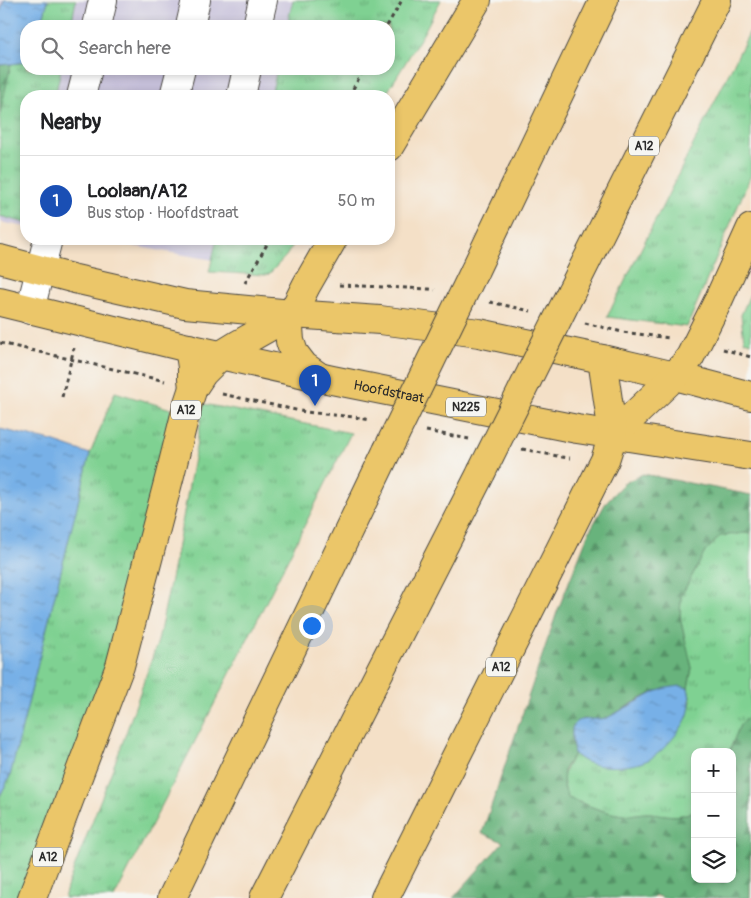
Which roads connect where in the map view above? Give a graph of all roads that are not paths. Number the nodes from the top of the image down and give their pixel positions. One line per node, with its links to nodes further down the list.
1 (103, 0): 7 (lane)
2 (196, 0): 8 (lane)
3 (262, 0): 9 (lane)
4 (477, 0): 16 (main road)
5 (604, 0): 35 (main road, bridge)
6 (717, 0): 36 (main road, A12, bridge)
7 (98, 20)
8 (191, 20)
9 (257, 20)
10 (86, 75): 13 (lane)
11 (179, 75): 14 (lane)
12 (245, 75): 15 (lane)
13 (83, 90)
14 (176, 90)
15 (242, 90)
16 (395, 137)
17 (751, 228): 28 (main road)
18 (46, 245): 21 (lane)
19 (330, 245): 24 (main road)
20 (0, 259): 21 (main road)
21 (40, 270): 23 (lane); 24 (main road)
22 (0, 302): 23 (main road, Hoofdstraat / N225)
23 (30, 310): 25 (main road, Hoofdstraat / N225)
24 (292, 314): 26 (main road); 27 (main road); 29 (main road)
25 (189, 348): 26 (main road, Hoofdstraat / N225); 30 (main road, A12)
26 (221, 355): 29 (main road, Hoofdstraat / N225); 30 (main road, A12)
27 (602, 358): 28 (main road); 32 (main road)
28 (675, 376): 31 (main road); 32 (main road)
29 (321, 378): 32 (main road, Hoofdstraat / N225)
30 (193, 388): 34 (main road, A12)
31 (751, 396)
32 (613, 435): 33 (main road, Hoofdstraat); 37 (main road, A12)
33 (751, 456)
34 (32, 898)
35 (172, 898)
36 (264, 898)
37 (385, 898)

